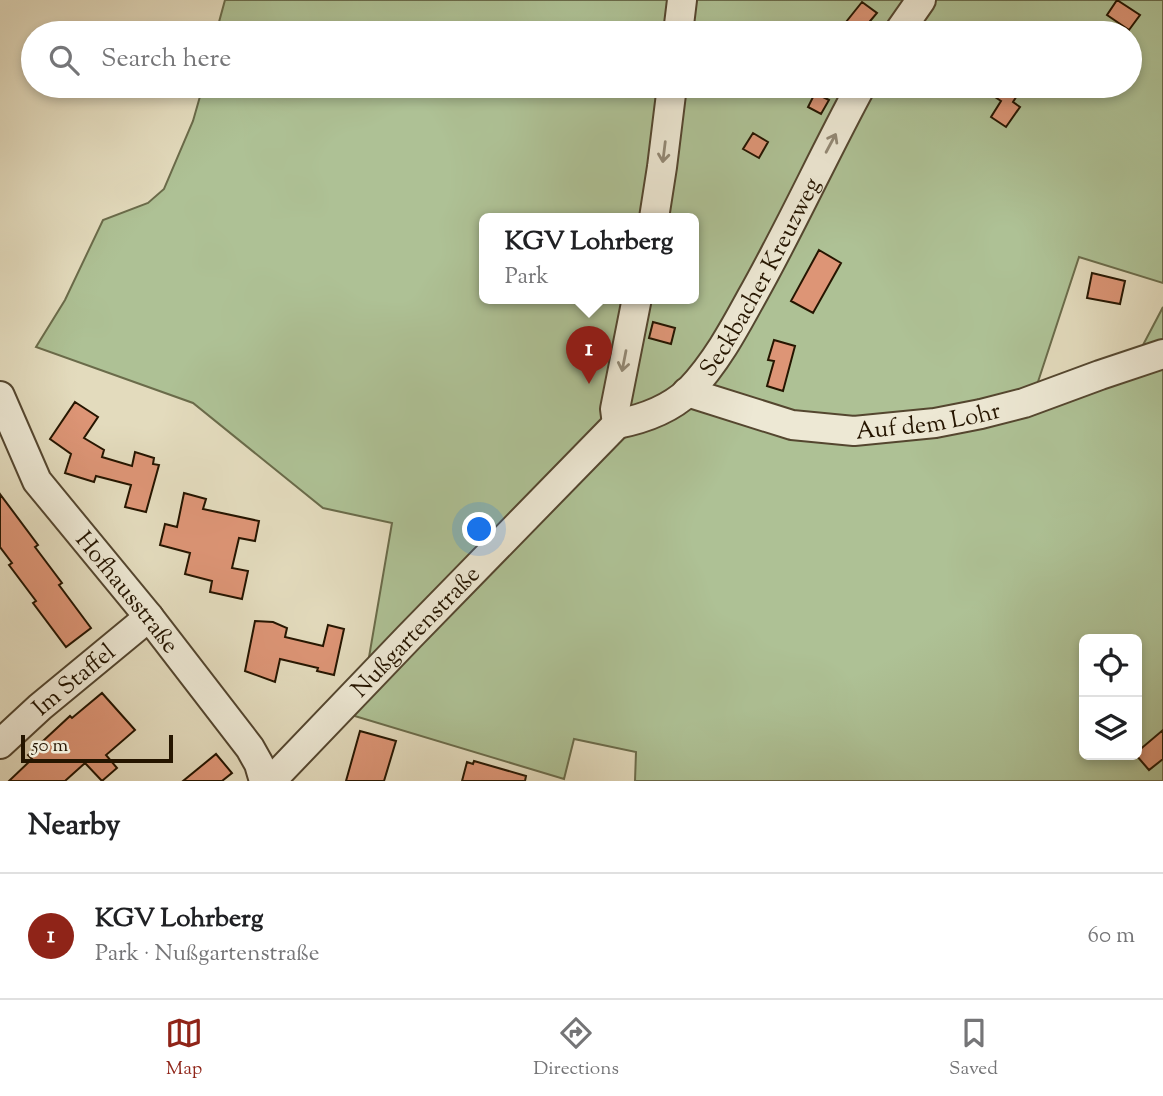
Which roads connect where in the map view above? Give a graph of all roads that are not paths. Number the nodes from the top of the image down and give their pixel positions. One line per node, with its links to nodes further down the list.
1 (682, 0): 3 (street)
2 (921, 0): 4 (street)
3 (679, 21)
4 (906, 21)
5 (671, 98): 7 (street, one-way to 7)
6 (855, 98): 10 (street, Seckbacher Kreuzweg, one-way to 6)
7 (655, 213)
8 (636, 304): 12 (street, one-way to 12)
9 (1163, 354): 10 (street, Auf dem Lohr)
10 (687, 392): 12 (street, Seckbacher Kreuzweg)
11 (0, 397): 13 (street, Hofhausstraße)
12 (617, 424): 16 (street, Nußgartenstraße)
13 (149, 617): 14 (street, Im Staffel); 15 (street, Hofhausstraße)
14 (0, 744)
15 (264, 781)
16 (271, 781)

